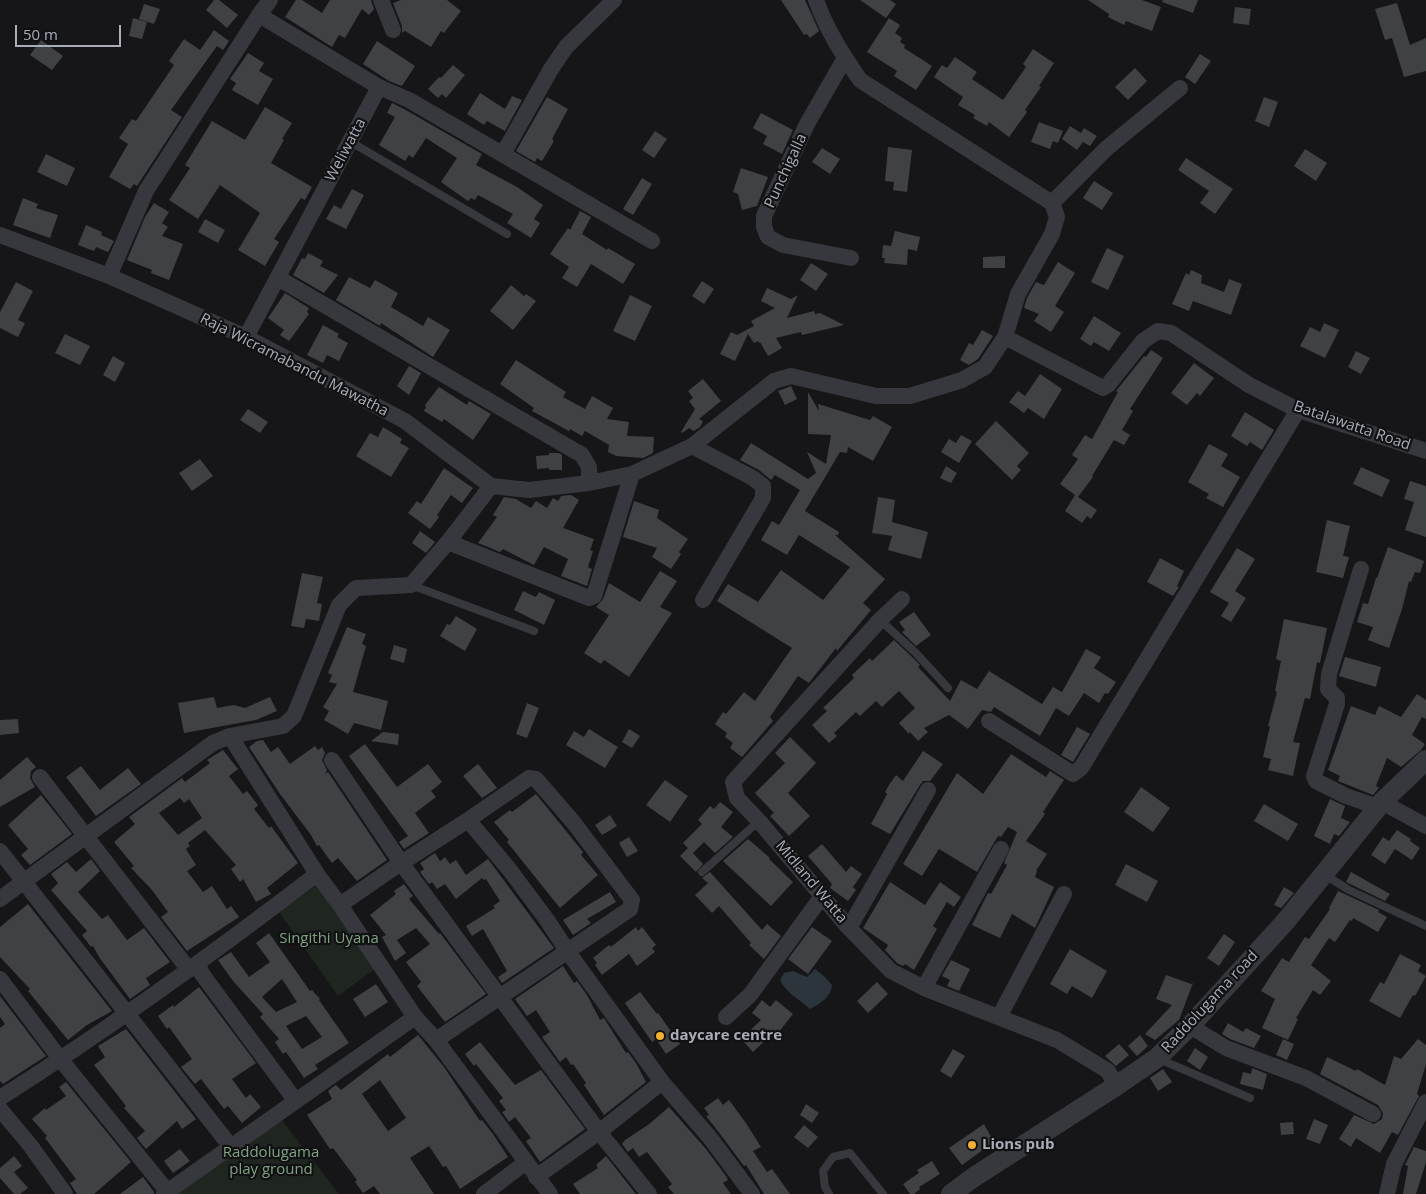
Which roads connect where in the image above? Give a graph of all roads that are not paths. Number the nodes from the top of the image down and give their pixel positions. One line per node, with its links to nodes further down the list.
1 (270, 0): 5 (street)
2 (381, 0): 6 (street)
3 (614, 0): 11 (street)
4 (816, 0): 7 (street)
5 (259, 15): 8 (street); 17 (street)
6 (393, 30)
7 (845, 58): 12 (street); 16 (street, Punchigalla)
8 (379, 87): 10 (street, Weliwatta); 11 (street)
9 (1180, 88): 12 (street)
10 (351, 142): 14 (lane); 18 (street, Weliwatta)
11 (503, 154): 15 (street)
12 (1052, 203): 20 (street)
13 (0, 234): 17 (street, Raja Wicramabandu Mawatha)
14 (507, 234)
15 (652, 241)
16 (851, 258)
17 (109, 276): 19 (street, Raja Wicramabandu Mawatha)
18 (278, 278): 19 (street, Weliwatta); 25 (street)
19 (246, 337): 26 (street, Raja Wicramabandu Mawatha)
20 (1005, 337): 21 (street, Batalawatta Road); 22 (street)
21 (1298, 410): 23 (street, Batalawatta Road); 35 (street)
22 (692, 446): 24 (street); 31 (street)
23 (1426, 450)
24 (632, 474): 25 (street); 27 (street)
25 (589, 483): 26 (street)
26 (491, 486): 27 (street)
27 (448, 542): 29 (street)
28 (1361, 569): 41 (street)
29 (411, 585): 33 (lane); 36 (street)
30 (902, 599): 32 (street, Midland Watta)
31 (703, 600)
32 (880, 620): 34 (lane); 43 (street, Midland Watta)
33 (534, 631)
34 (948, 688)
35 (989, 721)
36 (230, 736): 45 (street); 50 (street)
37 (332, 760): 48 (street)
38 (1426, 760): 41 (street, Raddolugama road)
39 (40, 777): 45 (street)
40 (928, 790): 58 (street)
41 (1380, 805): 44 (street); 51 (street, Raddolugama road)
42 (468, 820): 48 (street); 59 (street); 59 (street)
43 (759, 821): 49 (lane); 54 (street, Midland Watta)
44 (1426, 826)
45 (86, 837): 52 (street); 60 (street)
46 (1001, 849): 62 (street)
47 (0, 851): 52 (street)
48 (402, 864): 56 (street); 63 (street)
49 (702, 872)
50 (317, 874): 56 (street); 60 (street)
51 (1324, 874): 57 (lane); 68 (street, Raddolugama road)
52 (25, 881): 55 (street); 64 (street)
53 (1064, 894): 67 (street)
54 (823, 896): 58 (street, Midland Watta); 66 (street)
55 (0, 899)
56 (340, 905): 65 (street)
57 (1426, 926)
58 (850, 928): 62 (street, Midland Watta)
59 (568, 952): 63 (street); 72 (street)
60 (193, 967): 64 (street); 76 (street)
61 (0, 979): 71 (street)
62 (924, 988): 67 (street, Midland Watta)
63 (501, 998): 69 (street); 80 (street)
64 (126, 1013): 71 (street); 81 (street)
65 (415, 1016): 69 (street); 76 (street)
66 (726, 1017)
67 (999, 1017): 73 (street, Midland Watta)
68 (1190, 1026): 70 (street, Raddolugama road); 79 (street)
69 (436, 1040): 82 (street)
70 (1157, 1058): 73 (street, Raddolugama road); 75 (lane)
71 (61, 1060): 74 (street); 84 (street)
72 (662, 1082): 80 (street); 89 (street)
73 (1116, 1086): 92 (street, Raddolugama road)
74 (0, 1098)
75 (1250, 1098)
76 (294, 1100): 81 (street)
77 (1426, 1102): 93 (street)
78 (0, 1109): 85 (street)
79 (1373, 1114)
80 (599, 1132): 83 (street); 88 (street)
81 (231, 1148): 84 (street)
82 (526, 1162): 83 (street); 86 (street)
83 (536, 1177): 87 (street)
84 (166, 1193)
85 (65, 1194)
86 (484, 1194)
87 (550, 1194)
88 (648, 1194)
89 (752, 1194)
90 (830, 1194): 91 (lane)
91 (883, 1194)
92 (951, 1194)
93 (1387, 1194)

